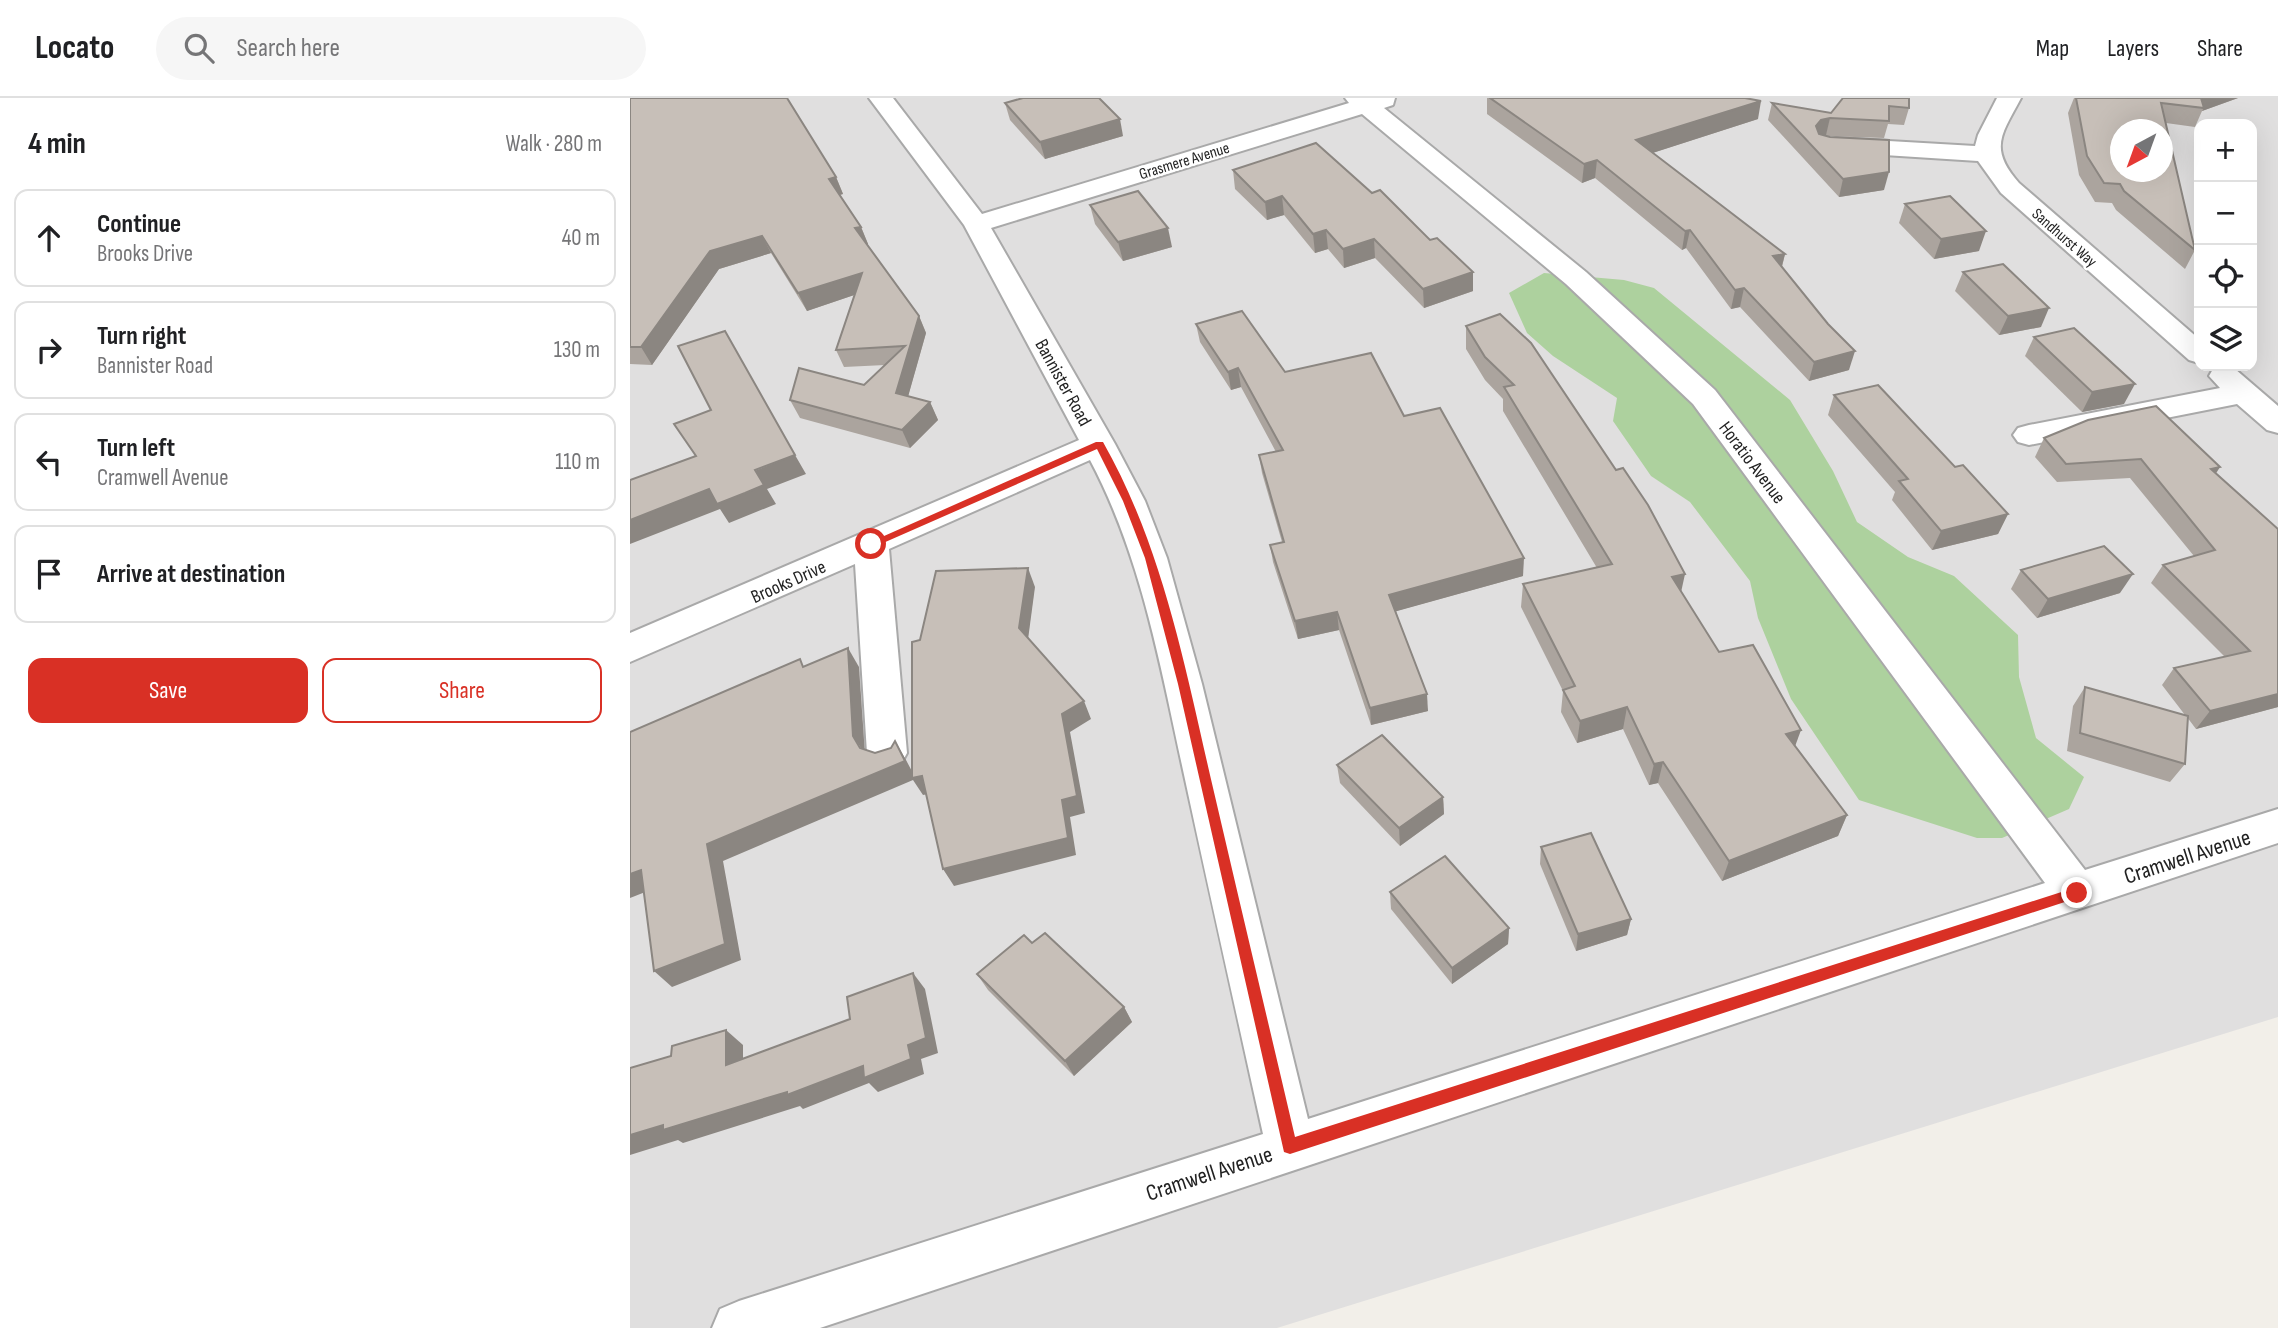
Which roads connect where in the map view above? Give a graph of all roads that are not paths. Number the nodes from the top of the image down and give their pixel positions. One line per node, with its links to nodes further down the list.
1 (881, 98): 6 (street, Bannister Road)
2 (2009, 98): 5 (street)
3 (1372, 100): 6 (street, Grasmere Avenue); 17 (street, Horatio Avenue)
4 (1826, 145): 5 (street)
5 (1985, 154): 7 (street, Sandhurst Way)
6 (976, 224): 12 (street, Bannister Road)
7 (2194, 350)
8 (2219, 371): 9 (street)
9 (2244, 393): 10 (street); 11 (street)
10 (2278, 423)
11 (2029, 435)
12 (1099, 444): 13 (street, Brooks Drive); 18 (street, Bannister Road)
13 (871, 544): 14 (street, Brooks Drive); 15 (street)
14 (630, 648)
15 (887, 753)
16 (2278, 826): 17 (street, Cramwell Avenue)
17 (2077, 893): 18 (street, Cramwell Avenue)
18 (1290, 1146): 19 (street, Cramwell Avenue)
19 (739, 1328)

